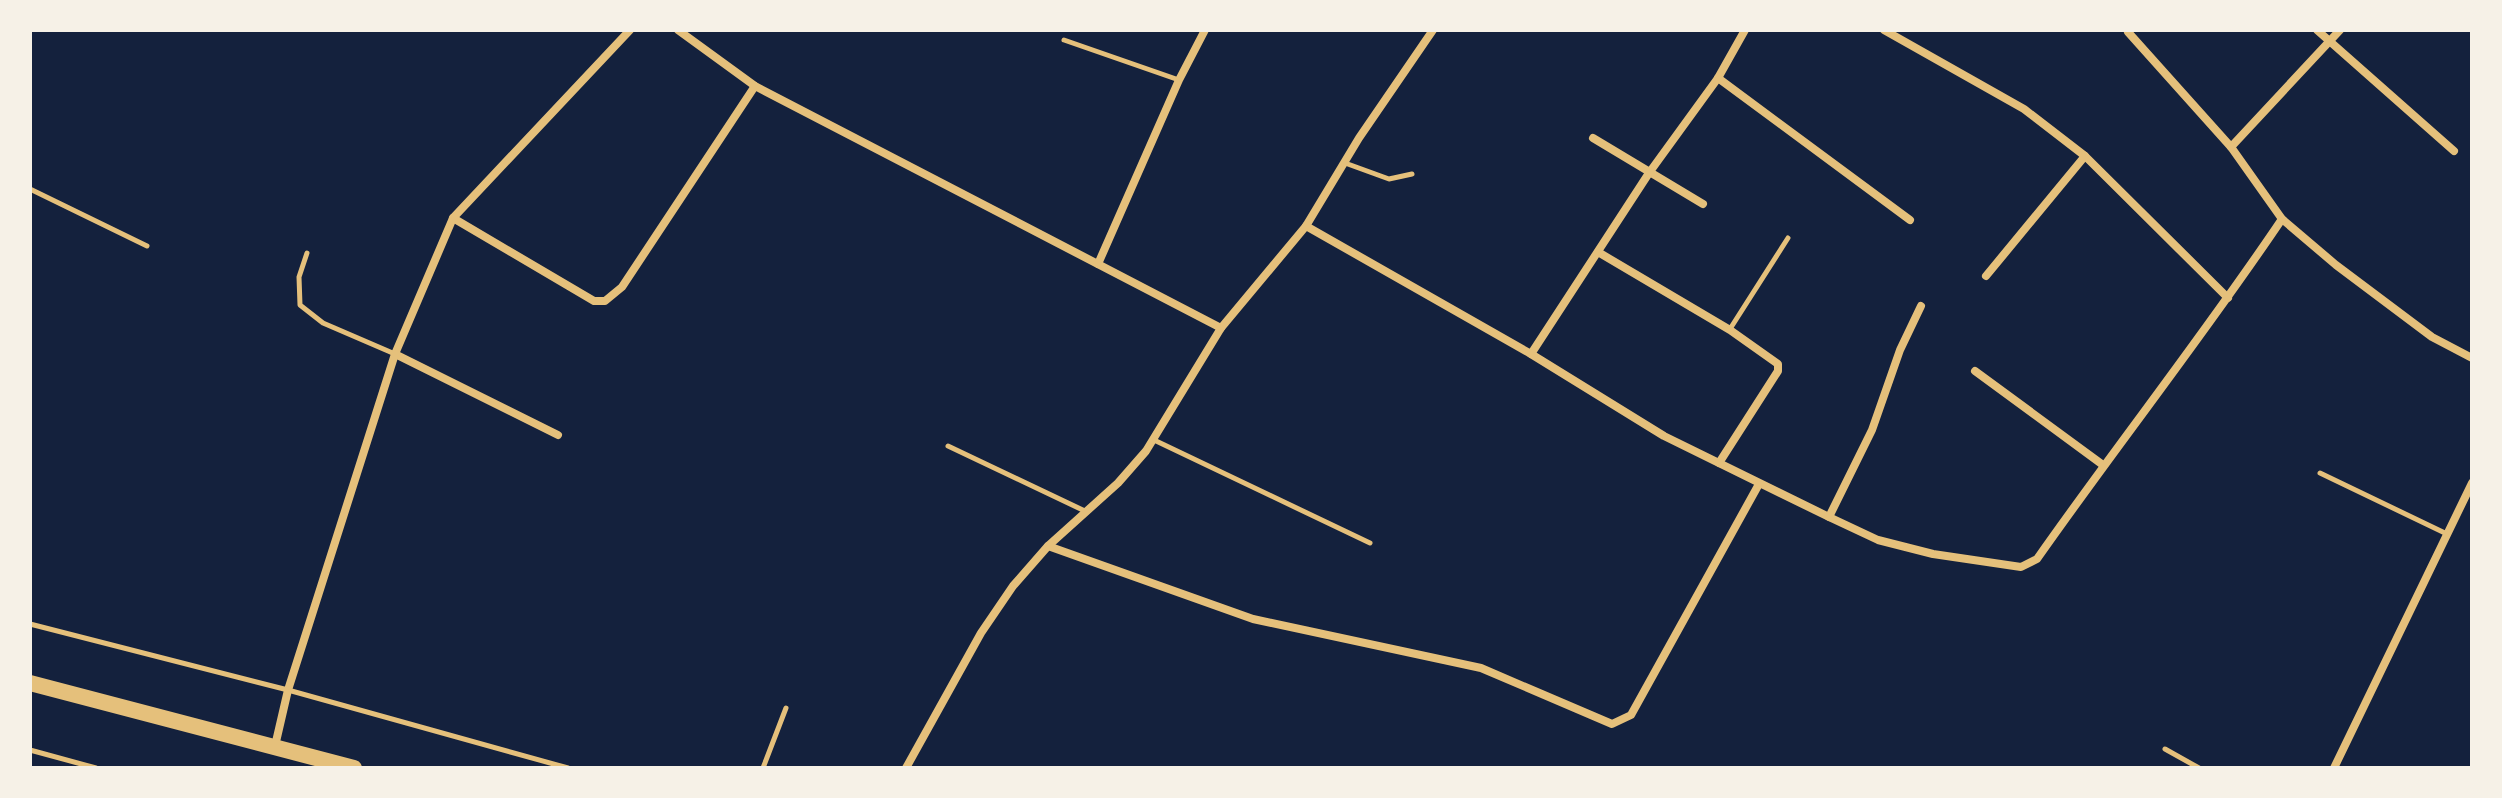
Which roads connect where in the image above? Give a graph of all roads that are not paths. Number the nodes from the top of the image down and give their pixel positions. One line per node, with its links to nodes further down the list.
1 (630, 30): 24 (street)
2 (678, 30): 14 (street)
3 (1205, 30): 13 (street)
4 (1433, 30): 19 (street)
5 (1745, 30): 12 (street)
6 (1884, 30): 18 (street)
7 (2317, 30): 11 (street)
8 (2340, 30): 11 (street)
9 (2128, 32): 16 (street)
10 (1064, 40): 13 (lane)
11 (2329, 41): 16 (street); 17 (street)
12 (1718, 78): 20 (street); 26 (street)
13 (1179, 80): 32 (street)
14 (755, 86): 24 (street); 32 (street)
15 (1593, 138): 20 (street)
16 (2231, 147): 25 (street)
17 (2454, 151)
18 (2085, 156): 33 (street); 34 (street)
19 (1344, 162): 21 (lane); 27 (street)
20 (1649, 173): 23 (street); 30 (street)
21 (1412, 174)
22 (30, 189): 29 (lane)
23 (1703, 204)
24 (453, 218): 38 (street)
25 (2282, 219): 34 (street); 40 (street)
26 (1910, 220)
27 (1306, 226): 36 (street); 39 (street)
28 (1788, 238): 37 (lane)
29 (147, 246)
30 (1598, 252): 37 (street); 39 (street)
31 (307, 253): 38 (lane)
32 (1098, 264): 36 (street)
33 (1986, 276)
34 (2228, 298): 46 (street)
35 (1921, 306): 51 (street)
36 (1221, 328): 43 (street)
37 (1730, 330): 45 (street)
38 (395, 354): 42 (street); 57 (street)
39 (1531, 354): 45 (street)
40 (2472, 358)
41 (1975, 371): 46 (street)
42 (558, 435)
43 (1153, 440): 50 (street); 53 (lane)
44 (948, 446): 50 (lane)
45 (1719, 463): 49 (street)
46 (2103, 465): 51 (street)
47 (2320, 473): 52 (lane)
48 (2472, 483): 52 (street)
49 (1759, 484): 51 (street); 54 (street)
50 (1088, 512): 54 (street)
51 (1829, 517)
52 (2447, 534): 68 (street)
53 (1370, 543)
54 (1048, 546): 66 (street)
55 (30, 624): 57 (lane)
56 (30, 683): 59 (highway)
57 (288, 690): 59 (street); 64 (lane)
58 (786, 708): 65 (lane)
59 (275, 746): 63 (highway)
60 (2165, 749): 67 (lane)
61 (30, 750): 62 (lane)
62 (96, 768)
63 (354, 768)
64 (568, 768)
65 (763, 768)
66 (906, 768)
67 (2199, 768)
68 (2334, 768)

